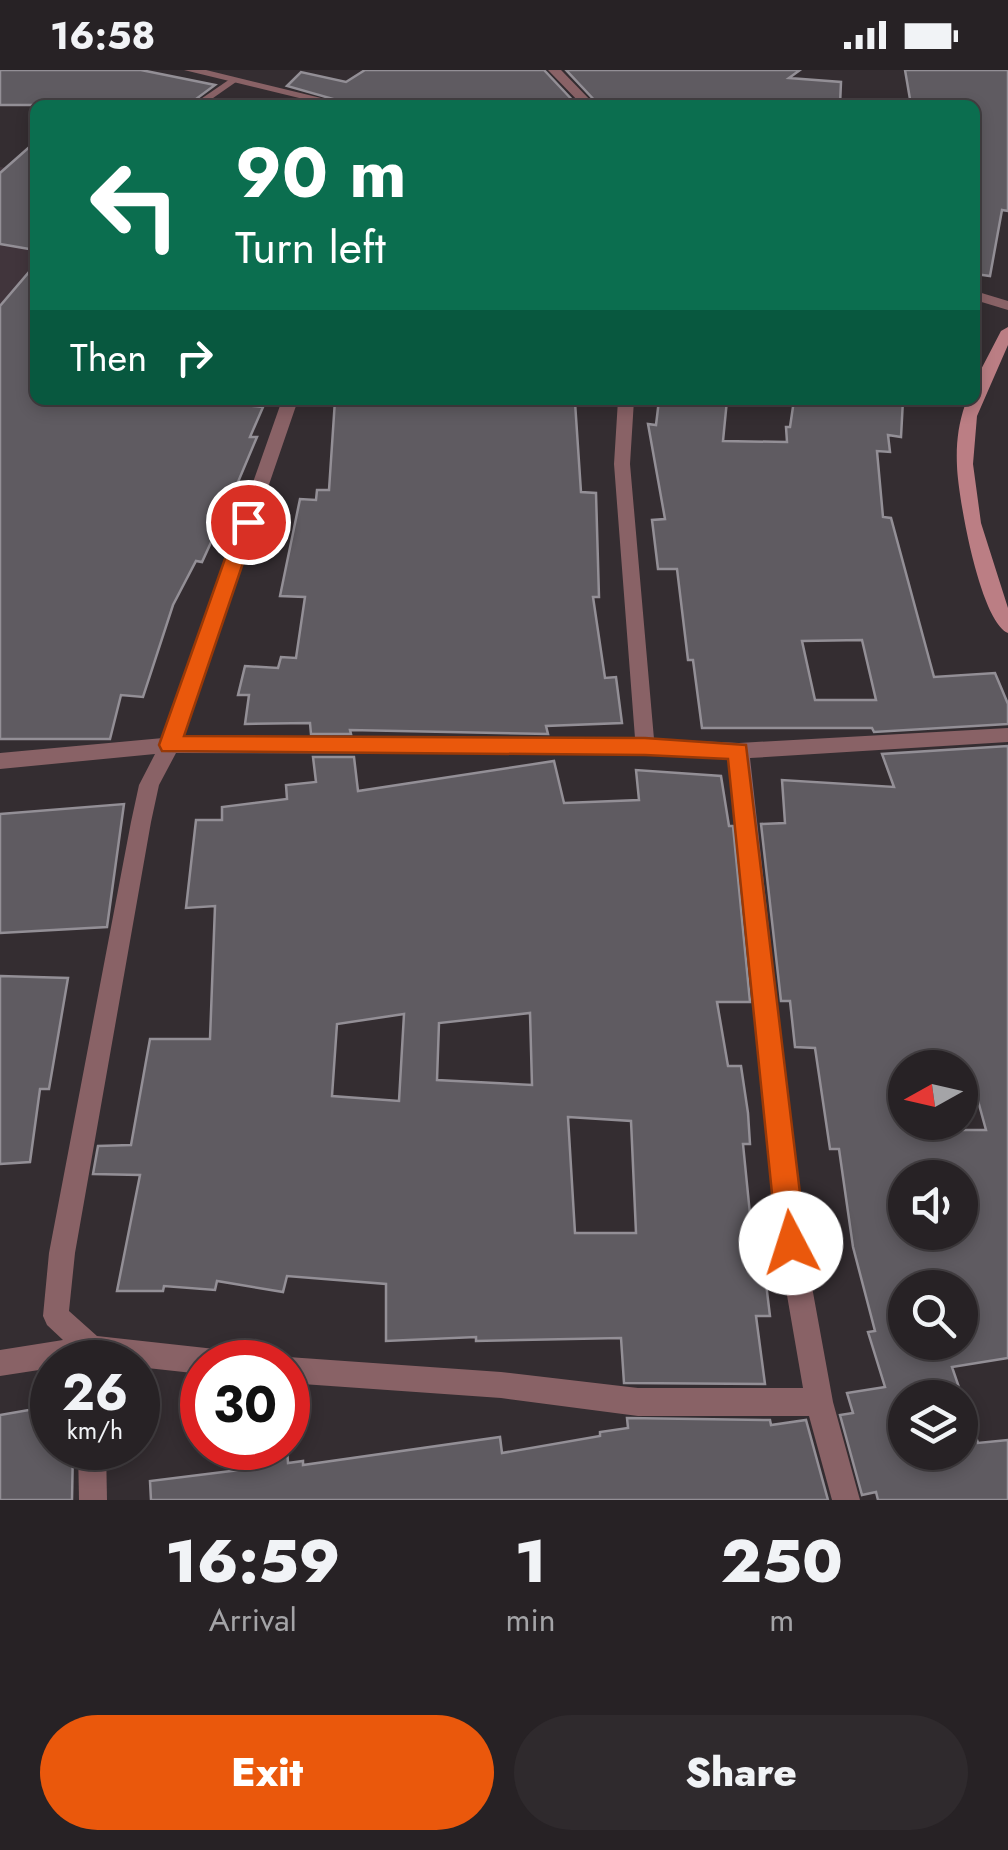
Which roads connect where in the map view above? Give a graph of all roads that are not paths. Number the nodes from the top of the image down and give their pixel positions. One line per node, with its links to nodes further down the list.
1 (190, 70): 3 (street)
2 (554, 70): 6 (street)
3 (233, 80): 4 (lane); 5 (street)
4 (204, 100)
5 (322, 100)
6 (585, 100)
7 (980, 297): 8 (street)
8 (1008, 306)
9 (1008, 332): 10 (street)
10 (980, 392)
11 (288, 405): 16 (street)
12 (626, 405): 17 (street)
13 (974, 405): 14 (street)
14 (1008, 626)
15 (1008, 735): 18 (street)
16 (170, 745): 17 (street); 19 (street); 20 (street)
17 (645, 746): 18 (street)
18 (738, 751): 24 (street)
19 (0, 761)
20 (77, 1340)
21 (30, 1361): 22 (street)
22 (0, 1363)
23 (310, 1371): 24 (street)
24 (819, 1402): 27 (street)
25 (92, 1470): 26 (street)
26 (93, 1500)
27 (846, 1500)

